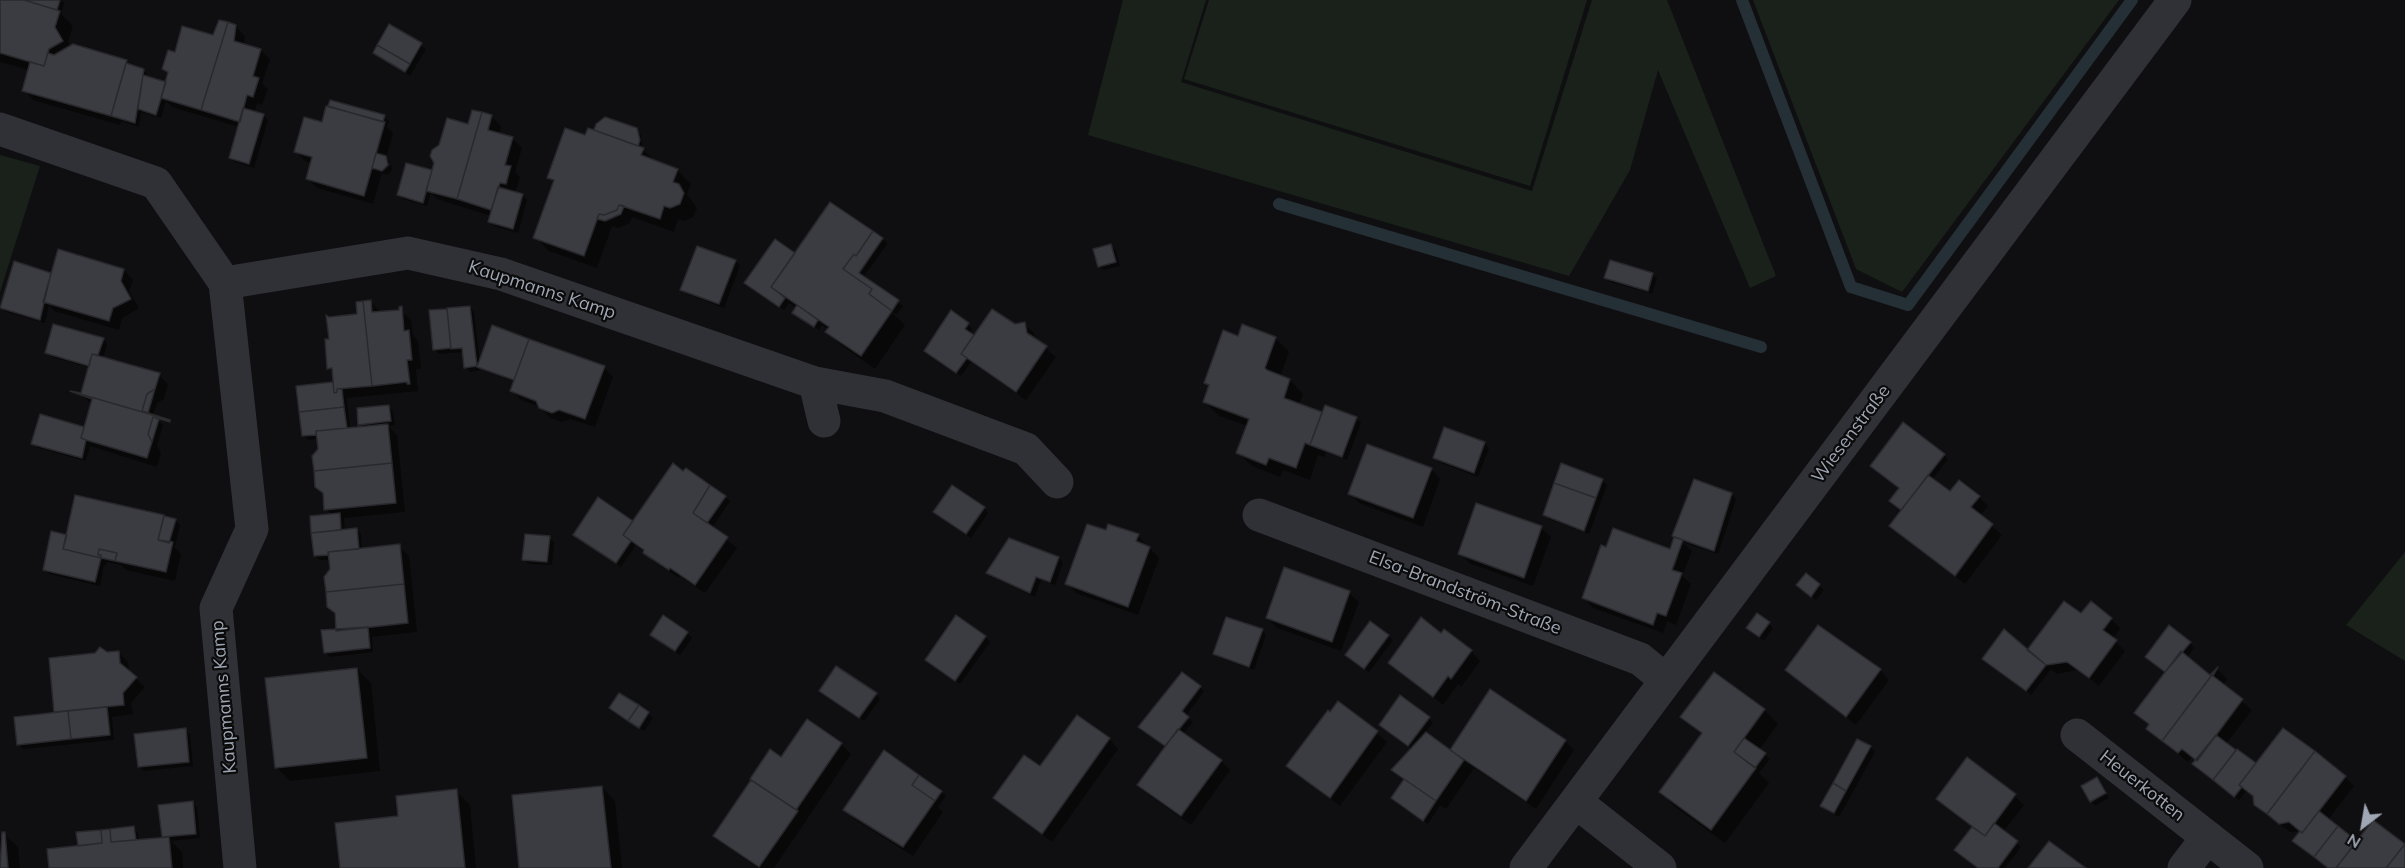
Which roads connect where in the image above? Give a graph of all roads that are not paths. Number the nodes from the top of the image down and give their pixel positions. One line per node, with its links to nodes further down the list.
1 (2175, 0): 8 (street, Wiesenstraße)
2 (0, 129): 3 (street, Kaupmanns Kamp)
3 (225, 283): 4 (street, Kaupmanns Kamp); 12 (street, Kaupmanns Kamp)
4 (815, 383): 5 (street); 6 (street, Kaupmanns Kamp)
5 (824, 421)
6 (1057, 482)
7 (1259, 515): 8 (street, Elsa-Brandström-Straße)
8 (1666, 680): 10 (street, Wiesenstraße)
9 (2077, 735): 11 (street, Heuerkotten)
10 (1576, 802): 13 (street, Wiesenstraße); 14 (street)
11 (2207, 838): 15 (street); 16 (street, Heuerkotten)
12 (240, 868)
13 (1526, 868)
14 (1660, 868)
15 (2184, 868)
16 (2247, 868)

